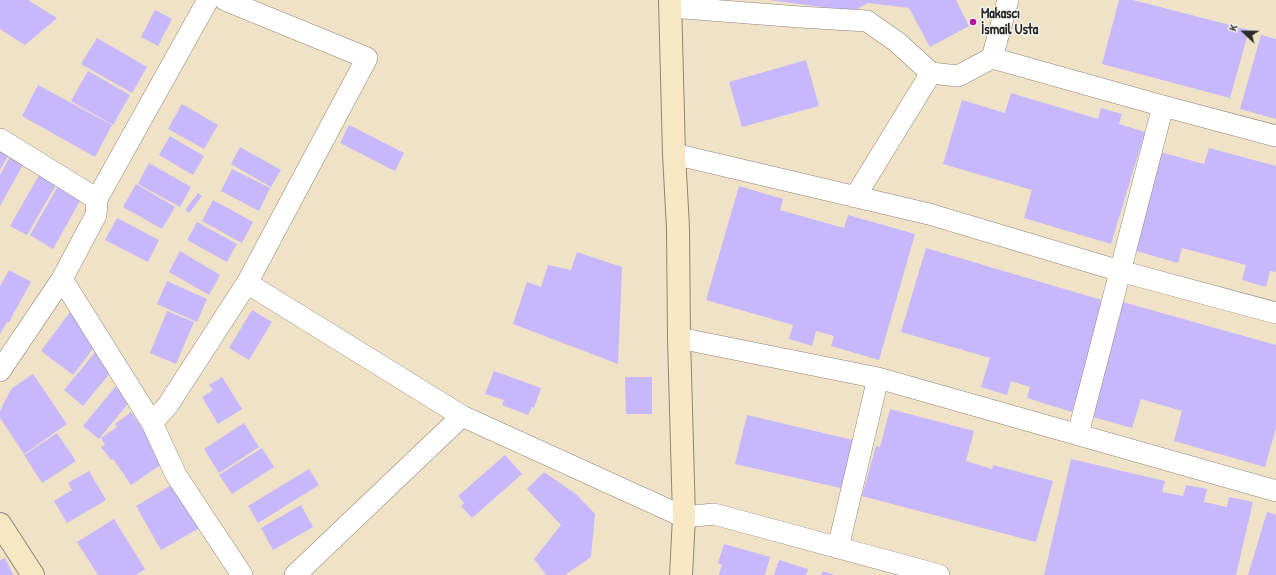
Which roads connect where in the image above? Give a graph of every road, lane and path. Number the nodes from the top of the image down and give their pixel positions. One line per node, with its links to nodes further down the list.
1 (208, 0): 12 (street)
2 (225, 0): 15 (street)
3 (1008, 0): 5 (street)
4 (671, 4): 6 (street); 10 (street)
5 (992, 58): 6 (street); 7 (street)
6 (931, 73): 11 (street)
7 (1163, 106): 8 (street); 13 (street)
8 (1276, 136)
9 (0, 139): 12 (street)
10 (674, 154): 11 (street); 17 (street)
11 (855, 197): 13 (street)
12 (97, 199): 14 (street)
13 (1120, 271): 16 (street); 22 (street)
14 (62, 279): 18 (street); 21 (street)
15 (247, 282): 20 (street); 21 (street)
16 (1276, 314)
17 (679, 338): 19 (street); 24 (street)
18 (0, 371)
19 (878, 378): 22 (street); 26 (street)
20 (462, 416): 24 (street); 29 (street)
21 (152, 423): 28 (street)
22 (1078, 434): 23 (street)
23 (1276, 491)
24 (684, 517): 26 (street); 30 (street)
25 (0, 524): 27 (street)
26 (838, 548): 31 (street)
27 (33, 575)
28 (242, 575)
29 (295, 575)
30 (681, 575)
31 (939, 575)

